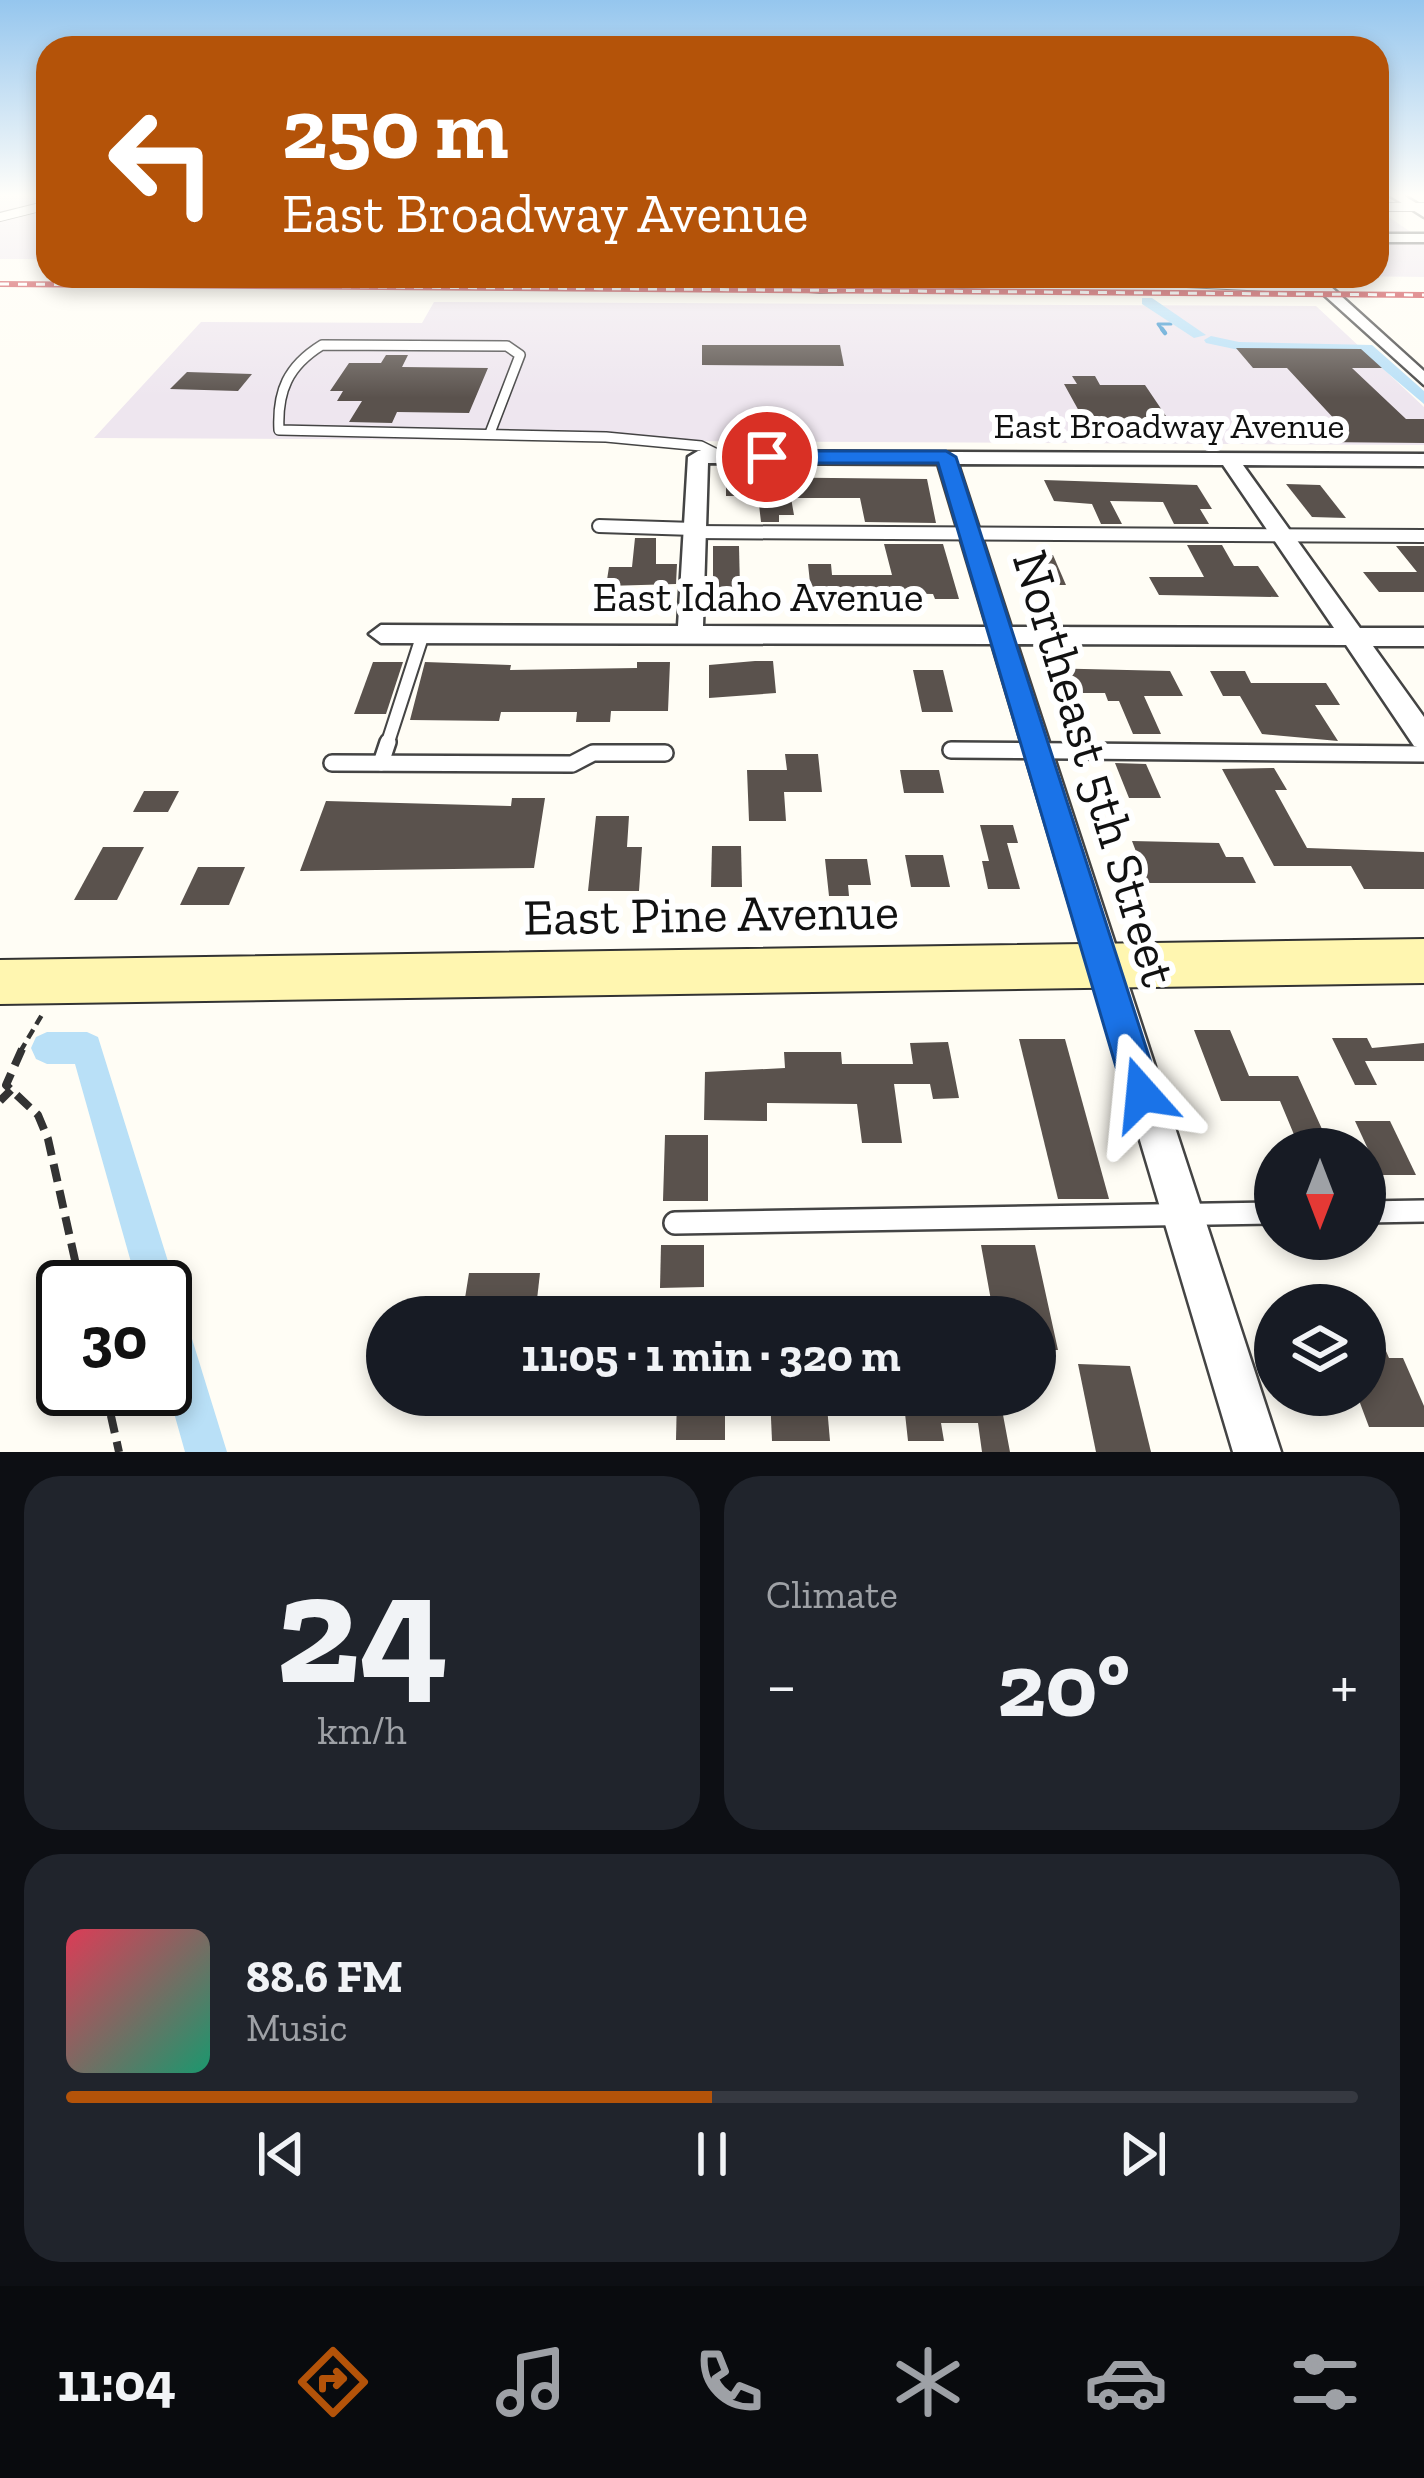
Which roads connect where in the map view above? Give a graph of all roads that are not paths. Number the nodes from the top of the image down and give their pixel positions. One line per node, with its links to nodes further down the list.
1 (809, 288): 2 (lane)
2 (849, 288)
3 (1286, 288): 5 (lane)
4 (1324, 288): 5 (street)
5 (1326, 290): 6 (street)
6 (1424, 380)
7 (490, 433): 7 (lane); 8 (lane)
8 (723, 457): 9 (street, East Broadway Avenue); 13 (street, East Broadway Avenue)
9 (946, 457): 10 (street, East Broadway Avenue); 14 (street, Northeast 5th Street)
10 (1228, 458): 11 (street, East Broadway Avenue); 15 (street)
11 (1424, 460)
12 (599, 526): 13 (lane)
13 (694, 530): 14 (lane); 19 (street)
14 (969, 533): 15 (lane); 20 (street, Northeast 5th Street)
15 (1282, 535): 16 (lane); 21 (street)
16 (1424, 536)
17 (381, 634): 18 (street, East Idaho Avenue)
18 (423, 634): 19 (street, East Idaho Avenue); 29 (lane)
19 (690, 634): 20 (street, East Idaho Avenue)
20 (1001, 635): 21 (street, East Idaho Avenue); 25 (street, Northeast 5th Street)
21 (1353, 637): 22 (street, East Idaho Avenue); 23 (street)
22 (1424, 637)
23 (1424, 738)
24 (951, 750): 25 (lane)
25 (1036, 751): 27 (lane); 31 (street, Northeast 5th Street)
26 (664, 753): 29 (lane)
27 (1424, 754)
28 (332, 763): 29 (lane)
29 (381, 763)
30 (1424, 961): 31 (street, East Pine Avenue)
31 (1101, 966): 32 (street, East Pine Avenue); 36 (street, Northeast 5th Street)
32 (0, 982)
33 (1424, 1211): 34 (lane)
34 (1386, 1212)
35 (1254, 1213): 36 (lane)
36 (1181, 1215): 37 (lane); 38 (street, Northeast 5th Street)
37 (675, 1222)
38 (1257, 1452)

